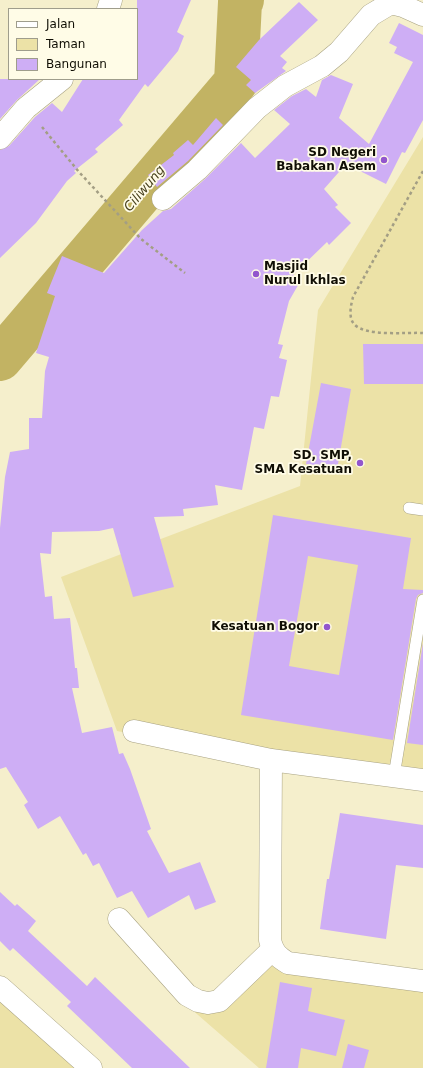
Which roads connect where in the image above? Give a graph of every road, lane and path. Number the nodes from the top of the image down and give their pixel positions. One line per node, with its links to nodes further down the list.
1 (423, 15): 6 (street)
2 (61, 80): 3 (street)
3 (26, 108): 4 (street); 7 (path)
4 (0, 138)
5 (423, 171): 8 (path)
6 (163, 199)
7 (185, 273)
8 (423, 333)
9 (409, 508): 10 (lane)
10 (423, 510)
11 (423, 600): 14 (lane)
12 (134, 731): 13 (street)
13 (271, 760): 14 (street); 17 (street)
14 (394, 776): 15 (street)
15 (423, 780)
16 (119, 919): 17 (street)
17 (272, 950): 18 (street)
18 (423, 981)
19 (0, 987): 20 (street)
20 (91, 1068)

